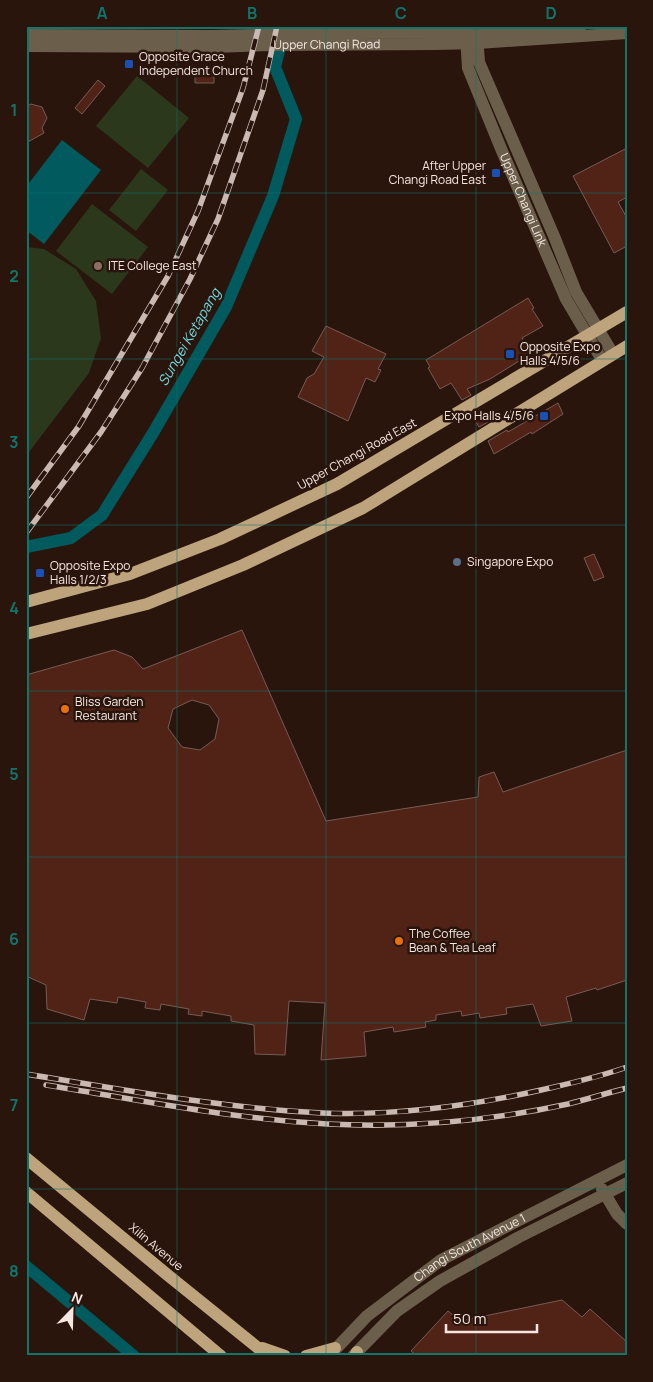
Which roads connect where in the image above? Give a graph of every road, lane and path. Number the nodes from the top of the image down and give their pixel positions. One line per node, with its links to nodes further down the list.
1 (581, 26): 5 (street, Upper Changi Road)
2 (622, 31): 5 (street, Upper Changi Road)
3 (26, 35): 4 (street, Upper Changi Road)
4 (212, 37): 5 (street, Upper Changi Road); 6 (street, Upper Changi Road)
5 (472, 37): 8 (street, Upper Changi Link)
6 (26, 46)
7 (627, 312): 8 (main road, Upper Changi Road East)
8 (592, 332): 10 (street, Upper Changi Link); 11 (main road, Upper Changi Road East)
9 (627, 346): 10 (main road)
10 (608, 357): 12 (main road)
11 (26, 602)
12 (26, 634)
13 (26, 1158): 20 (main road, Xilin Avenue)
14 (627, 1165): 15 (street, Changi South Avenue 1)
15 (599, 1179): 18 (street); 21 (street, Changi South Avenue 1)
16 (627, 1184): 18 (street, Changi South Avenue 1)
17 (26, 1192): 23 (main road)
18 (604, 1195): 19 (street); 22 (street, Changi South Avenue 1)
19 (627, 1224)
20 (264, 1352): 24 (main road)
21 (332, 1352): 25 (main road)
22 (355, 1354)
23 (221, 1356)
24 (285, 1356)
25 (306, 1356)

